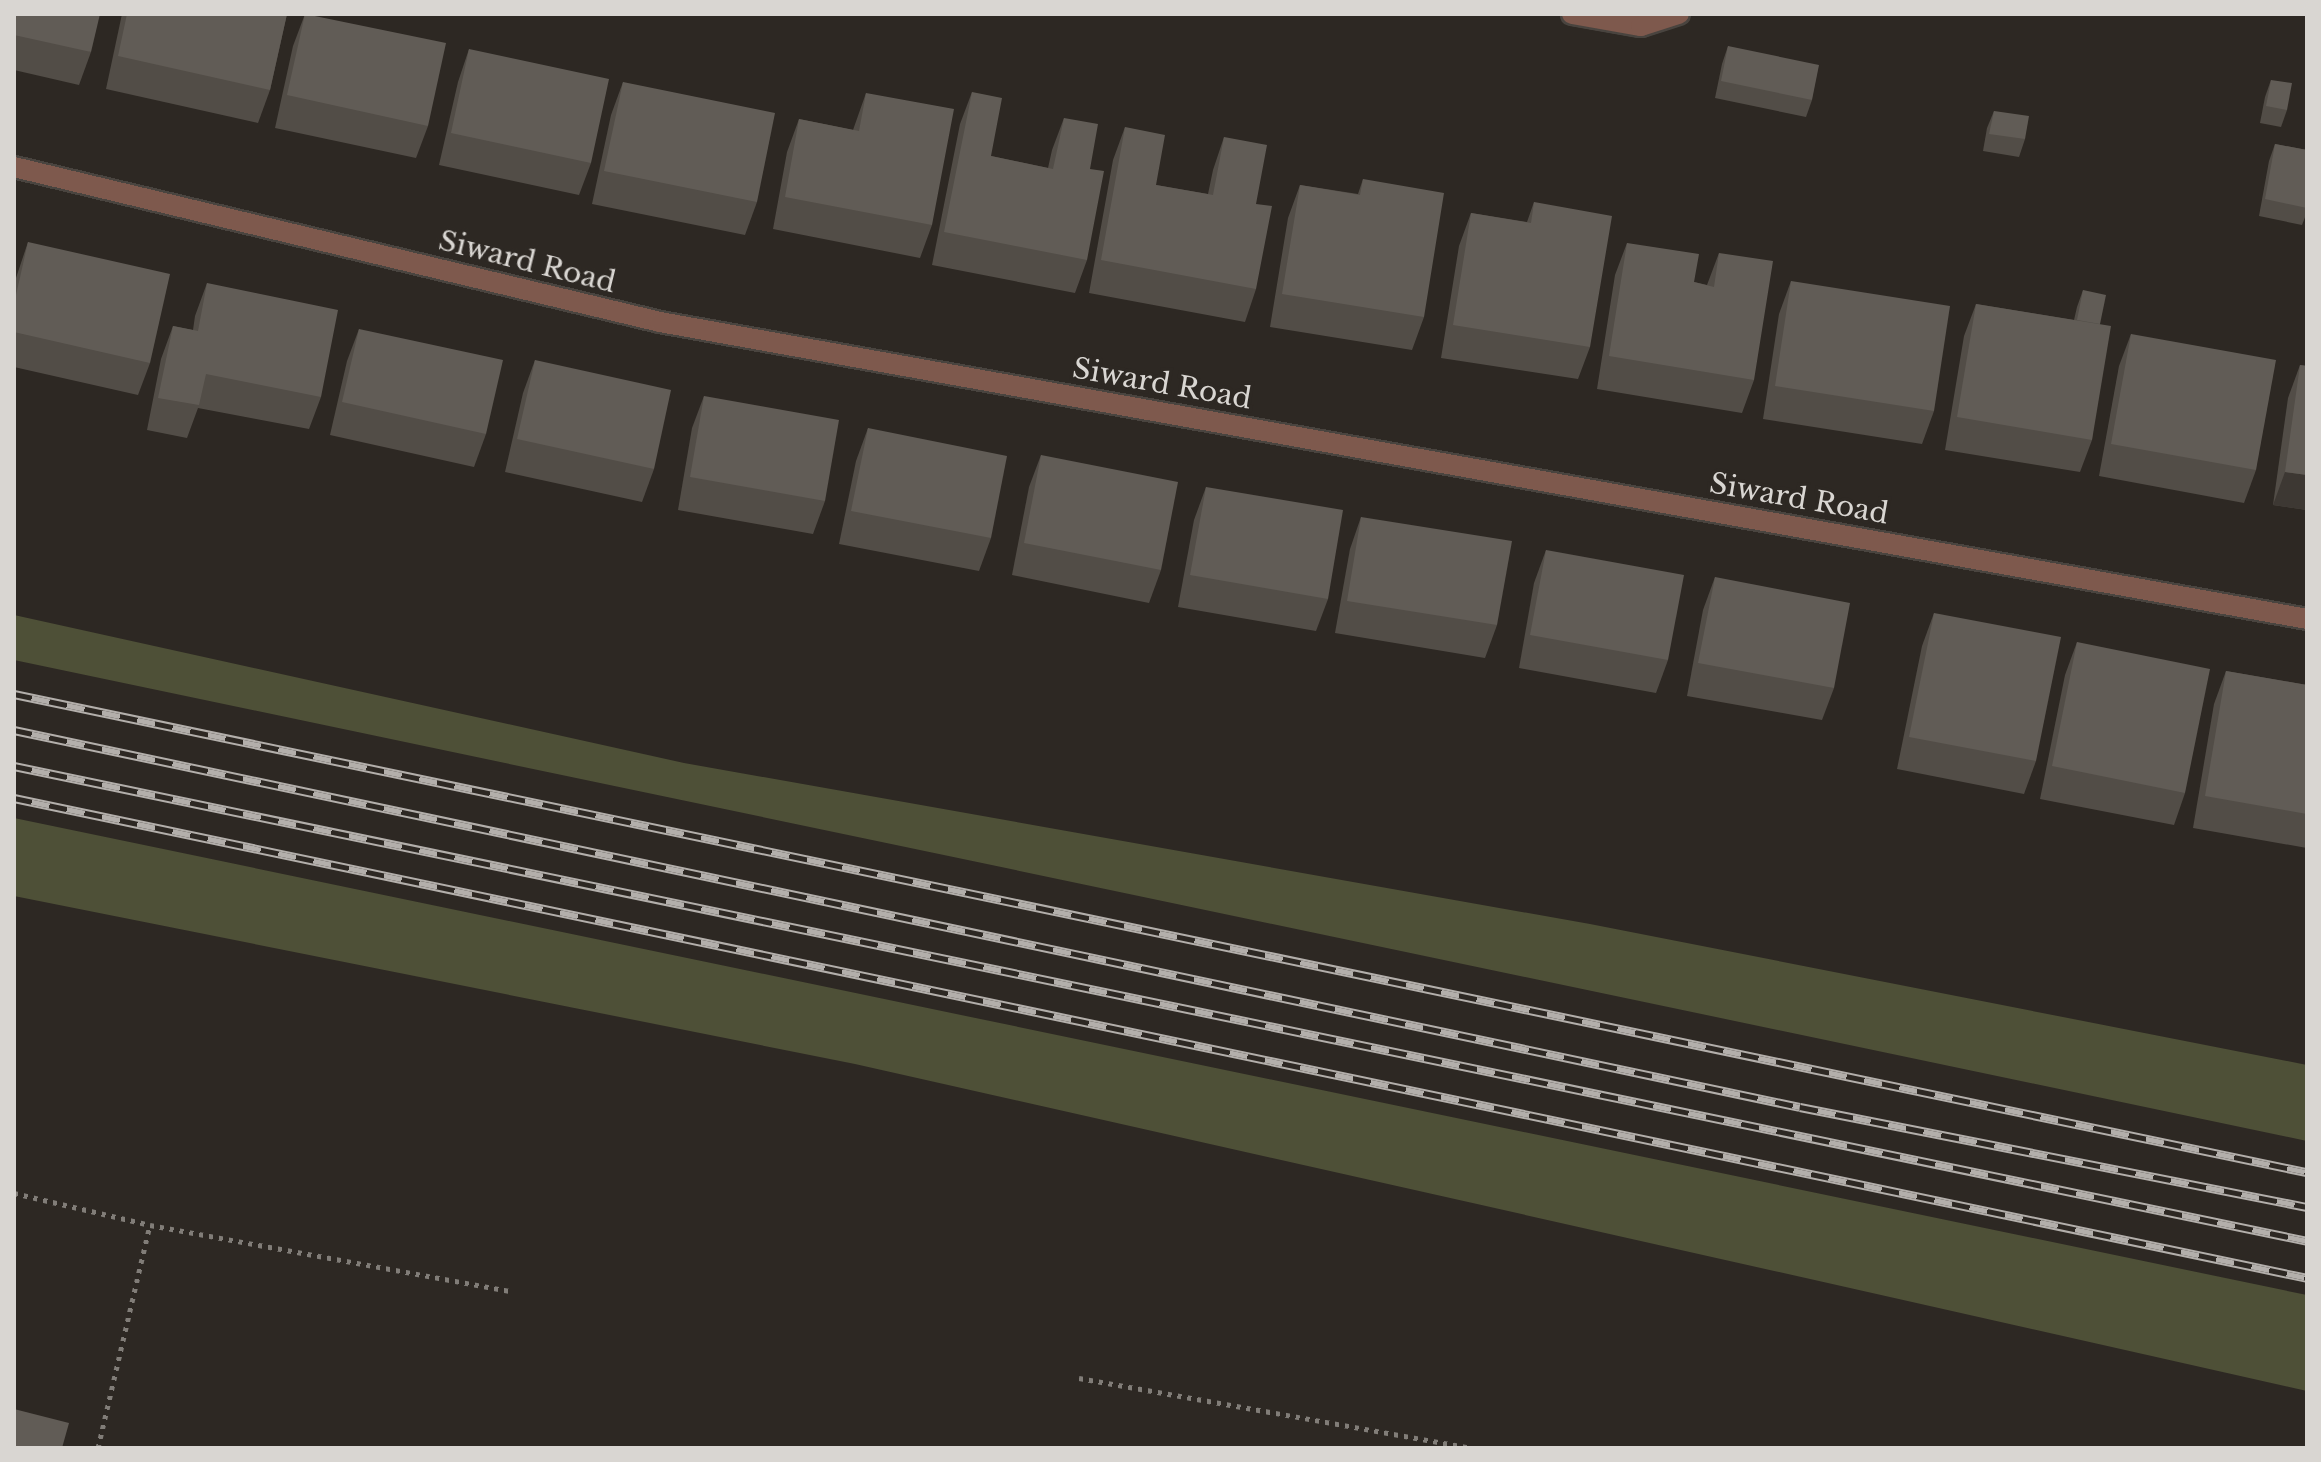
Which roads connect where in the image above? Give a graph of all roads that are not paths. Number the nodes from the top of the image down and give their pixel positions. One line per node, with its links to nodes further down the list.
1 (1572, 14): 2 (street)
2 (1679, 14)
3 (14, 167): 4 (street, Siward Road)
4 (2307, 619)

